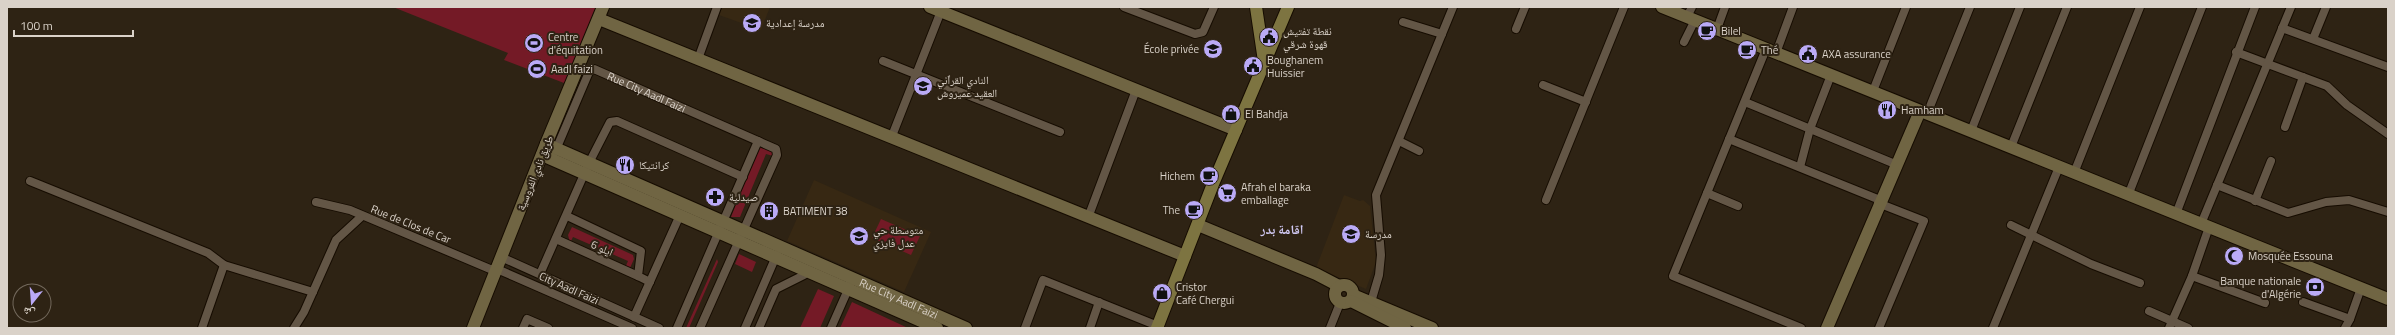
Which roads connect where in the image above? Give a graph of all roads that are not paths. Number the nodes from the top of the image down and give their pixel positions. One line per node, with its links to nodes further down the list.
1 (604, 7): 24 (main road, طريق نادي الفروسية)
2 (718, 7): 36 (street)
3 (1124, 7): 4 (street)
4 (1214, 7)
5 (1256, 7): 25 (main road); 38 (main road)
6 (1453, 7): 30 (street)
7 (1525, 7): 28 (street)
8 (1624, 7): 47 (street)
9 (1662, 7): 23 (main road)
10 (1725, 7): 29 (street)
11 (1793, 7): 34 (street)
12 (1906, 7): 46 (street)
13 (1970, 7): 49 (street)
14 (2020, 7): 54 (street)
15 (2066, 7): 60 (street)
16 (2140, 7): 68 (street)
17 (2202, 7): 73 (street)
18 (2254, 7): 35 (street)
19 (2291, 7): 27 (street)
20 (2326, 7): 31 (street)
21 (936, 9): 41 (street); 45 (main road)
22 (1286, 12): 25 (main road); 33 (main road)
23 (1691, 15): 29 (main road); 32 (street)
24 (598, 19): 36 (main road); 62 (main road, طريق نادي الفروسية)
25 (1263, 21): 33 (main road)
26 (1403, 22): 30 (street)
27 (2282, 28): 31 (street); 39 (street)
28 (1516, 29)
29 (1717, 29): 34 (main road)
30 (1442, 34): 59 (street)
31 (2313, 39): 40 (street)
32 (1684, 42)
33 (1271, 45): 38 (main road)
34 (1771, 51): 42 (main road); 48 (street)
35 (2236, 52): 39 (street); 80 (street)
36 (698, 59): 56 (main road)
37 (883, 61): 41 (street)
38 (1264, 62): 52 (main road)
39 (2267, 64): 43 (street); 71 (street)
40 (2388, 67)
41 (916, 73): 53 (street); 56 (street)
42 (1831, 75): 46 (main road); 51 (street)
43 (2303, 77): 50 (street); 55 (street)
44 (1543, 85): 47 (street)
45 (1136, 90): 52 (main road); 82 (street)
46 (1873, 91): 49 (main road)
47 (1586, 102): 74 (street)
48 (1744, 102): 51 (street); 57 (street)
49 (1923, 112): 54 (main road); 64 (main road)
50 (2285, 127)
51 (1810, 129): 64 (street); 67 (street)
52 (1236, 130): 88 (main road)
53 (1060, 132)
54 (1971, 132): 60 (main road)
55 (2388, 134)
56 (892, 136): 82 (main road)
57 (1729, 139): 67 (street); 72 (street)
58 (758, 141): 62 (street, Rue City Aadl Faizi); 69 (street); 90 (street, Rue City Aadl Faizi)
59 (1399, 141): 61 (street); 110 (street)
60 (2011, 147): 65 (main road)
61 (1419, 151)
62 (549, 152): 66 (main road, Rue City Aadl Faizi); 94 (main road, طريق نادي الفروسية)
63 (2271, 161): 75 (street)
64 (1895, 164): 77 (main road)
65 (2059, 166): 68 (main road); 89 (street)
66 (587, 168): 69 (street); 81 (main road, Rue City Aadl Faizi); 84 (street); 87 (main road, Rue City Aadl Faizi)
67 (1800, 168): 77 (street)
68 (2074, 173): 73 (main road)
69 (743, 177): 87 (street)
70 (30, 181): 95 (street)
71 (2217, 185): 75 (street); 85 (street)
72 (1707, 193): 78 (street); 137 (street)
73 (2129, 193): 80 (main road)
74 (1546, 200)
75 (2255, 201): 79 (street)
76 (316, 202): 83 (street, Rue de Clos de Car)
77 (1879, 202): 138 (main road); 139 (street)
78 (1738, 206)
79 (2388, 212)
80 (2176, 214): 85 (main road)
81 (680, 215): 87 (main road, Rue City Aadl Faizi); 101 (street)
82 (1089, 215): 93 (main road)
83 (362, 216): 96 (street, Rue de Clos de Car); 106 (street)
84 (567, 216): 91 (street); 99 (street)
85 (2205, 225): 100 (street); 104 (main road)
86 (2011, 226): 89 (street)
87 (722, 227): 90 (main road, Rue City Aadl Faizi); 125 (street)
88 (1197, 228): 93 (main road); 105 (main road)
89 (2031, 234): 103 (street); 140 (street)
90 (741, 235): 92 (main road, Rue City Aadl Faizi); 126 (street, Rue City Aadl Faizi)
91 (556, 239): 98 (street); 99 (street, ايلو 6)
92 (778, 252): 97 (main road, Rue City Aadl Faizi); 102 (main road, Rue City Aadl Faizi); 127 (street)
93 (1185, 256): 118 (main road)
94 (501, 257): 96 (main road, طريق نادي الفروسية); 98 (street)
95 (224, 265): 106 (street); 119 (street)
96 (496, 269): 121 (main road, طريق نادي الفروسية); 123 (street, City Aadl Faizi)
97 (806, 270): 102 (main road, Rue City Aadl Faizi); 128 (street)
98 (540, 274): 114 (street)
99 (638, 276): 101 (street)
100 (2192, 276): 112 (street); 116 (street)
101 (650, 282): 114 (street)
102 (851, 283): 129 (street, Rue City Aadl Faizi); 130 (main road, Rue City Aadl Faizi); 131 (main road, Rue City Aadl Faizi)
103 (2140, 283)
104 (2361, 288): 107 (main road); 115 (street)
105 (1337, 289): 108 (main road); 108 (main road)
106 (313, 292): 120 (street)
107 (2387, 296)
108 (1348, 300): 110 (main road); 134 (street); 135 (main road)
109 (1099, 302): 118 (street); 132 (street); 133 (street)
110 (1371, 302): 136 (main road)
111 (2303, 302): 115 (street)
112 (2265, 303)
113 (2149, 311): 116 (street)
114 (634, 317): 124 (street)
115 (2350, 319): 142 (street)
116 (2170, 325): 141 (street)
117 (545, 327): 122 (street)
118 (1157, 327)
119 (202, 328)
120 (294, 328)
121 (473, 328)
122 (523, 328)
123 (630, 328)
124 (659, 328)
125 (677, 328)
126 (700, 328)
127 (745, 328)
128 (759, 328)
129 (830, 328)
130 (937, 328)
131 (966, 328)
132 (1025, 328)
133 (1090, 328)
134 (1330, 328)
135 (1405, 328)
136 (1432, 328)
137 (1801, 328)
138 (1827, 328)
139 (1879, 328)
140 (1993, 328)
141 (2188, 328)
142 (2345, 328)

